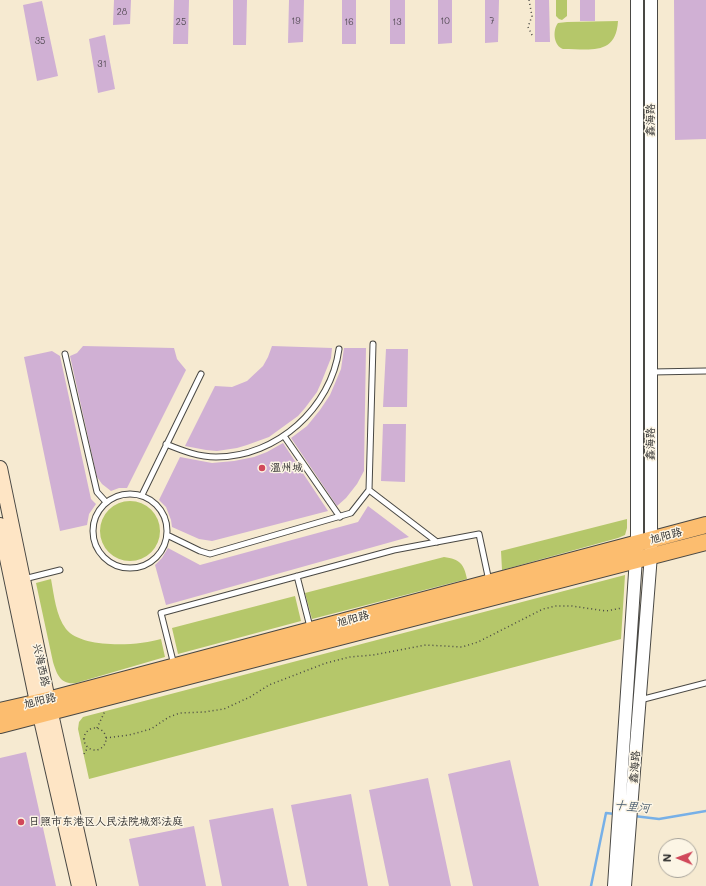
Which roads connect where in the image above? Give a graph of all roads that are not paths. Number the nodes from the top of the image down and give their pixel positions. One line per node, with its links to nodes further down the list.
1 (637, 0): 21 (street, 鑫海路)
2 (651, 0): 7 (street, 鑫海路)
3 (373, 344): 12 (lane)
4 (338, 349): 9 (lane)
5 (65, 354): 14 (lane)
6 (706, 371): 7 (lane)
7 (651, 372): 21 (street, 鑫海路)
8 (201, 374): 10 (lane)
9 (284, 436): 10 (lane); 15 (lane)
10 (166, 444): 13 (lane)
11 (0, 468): 24 (main road, 兴海西路)
12 (368, 490): 15 (lane); 19 (lane)
13 (142, 495): 14 (lane); 18 (lane)
14 (106, 502): 18 (lane)
15 (340, 517): 18 (lane)
16 (0, 525): 30 (main road, 兴海西路)
17 (706, 525): 21 (main road, 旭阳路)
18 (167, 535)
19 (437, 542): 23 (lane); 25 (lane)
20 (706, 542): 21 (main road, 旭阳路)
21 (644, 549): 25 (main road, 旭阳路); 29 (street, 鑫海路); 30 (main road, 旭阳路); 33 (street, 鑫海路)
22 (60, 570): 24 (lane)
23 (297, 576): 26 (lane); 27 (lane)
24 (23, 579): 30 (main road, 兴海西路)
25 (489, 583): 26 (main road, 旭阳路)
26 (311, 630): 27 (main road, 旭阳路)
27 (174, 666): 30 (main road, 旭阳路)
28 (706, 683): 29 (lane)
29 (640, 700): 33 (street, 鑫海路)
30 (44, 707): 31 (main road, 旭阳路); 32 (main road, 旭阳路); 35 (main road, 兴海西路); 36 (main road, 兴海西路)
31 (0, 711)
32 (0, 725)
33 (626, 805): 34 (street, 鑫海路)
34 (624, 827): 37 (street, 鑫海路); 38 (street, 鑫海路)
35 (79, 886)
36 (89, 886)
37 (614, 886)
38 (625, 886)

